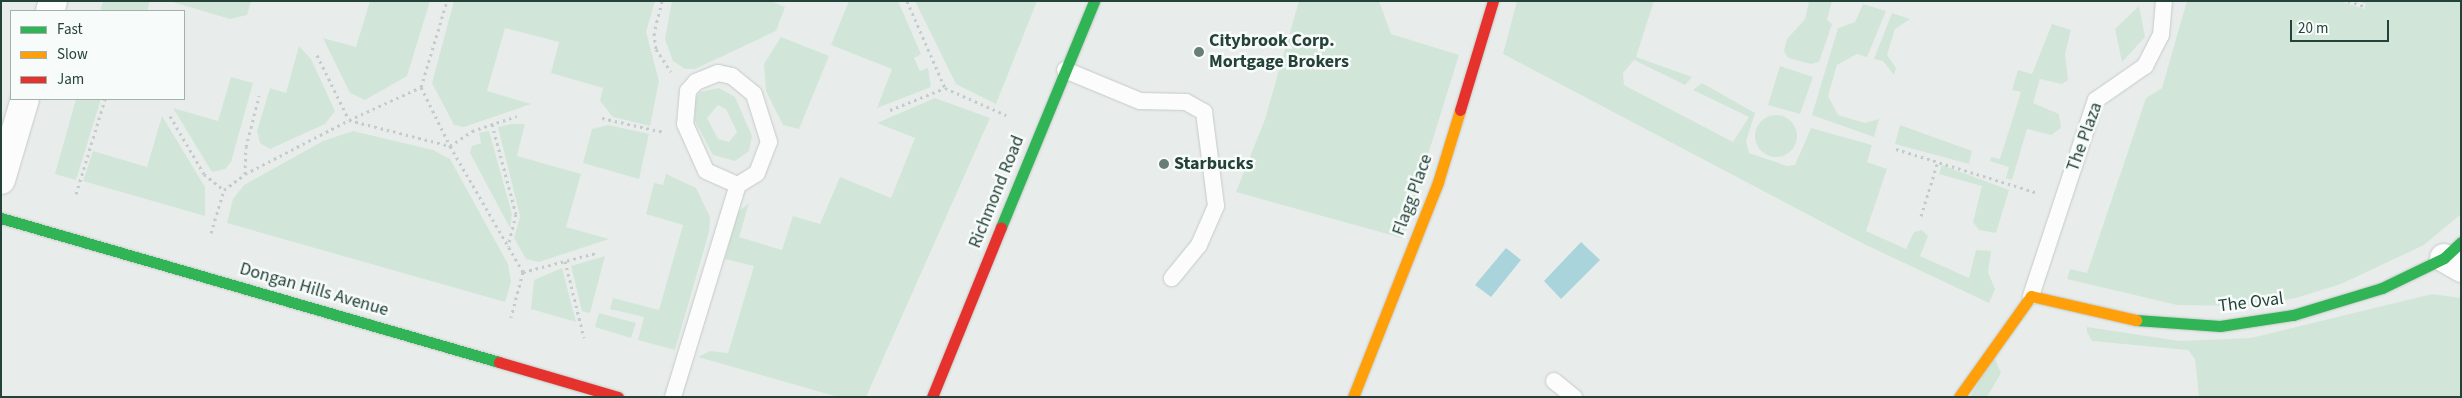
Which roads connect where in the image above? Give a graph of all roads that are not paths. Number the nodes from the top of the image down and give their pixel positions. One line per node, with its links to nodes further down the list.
1 (1094, 1): 4 (street, Richmond Road)
2 (1493, 1): 16 (street, Flagg Place)
3 (2164, 1): 11 (lane, The Plaza)
4 (1066, 70): 10 (lane); 15 (street, Richmond Road)
5 (25, 100): 6 (street)
6 (1, 180)
7 (738, 185): 7 (lane); 14 (lane)
8 (1, 218): 13 (street, Dongan Hills Avenue)
9 (2455, 256): 11 (street, The Oval)
10 (1172, 278)
11 (2031, 296): 18 (street)
12 (1554, 381): 17 (lane)
13 (618, 397)
14 (673, 397)
15 (932, 397)
16 (1353, 397)
17 (1574, 397)
18 (1959, 397)

